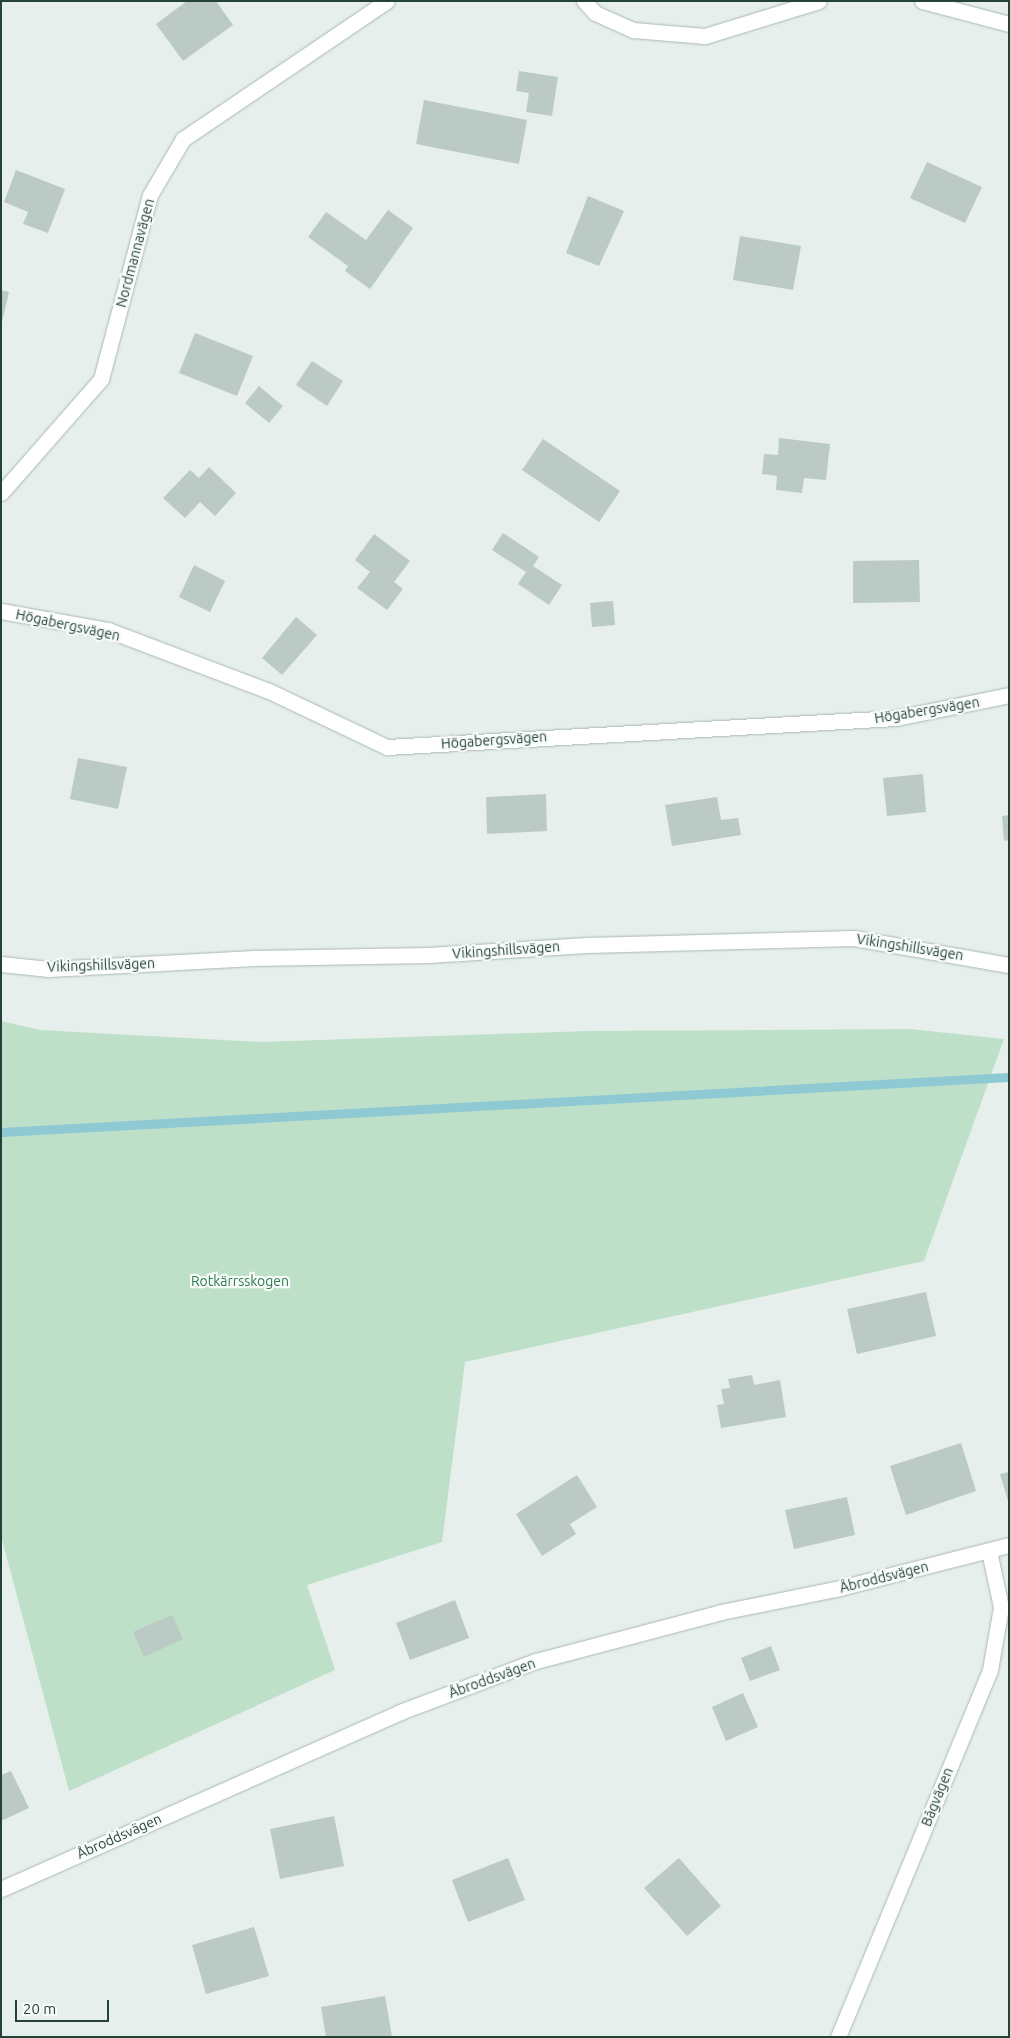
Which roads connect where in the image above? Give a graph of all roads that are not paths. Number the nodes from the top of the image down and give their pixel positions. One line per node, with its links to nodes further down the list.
1 (387, 1): 6 (street, Nordmannavägen)
2 (584, 1): 3 (street)
3 (819, 1)
4 (922, 1): 5 (street)
5 (1009, 24)
6 (1, 493)
7 (1, 611): 8 (street, Högabergsvägen)
8 (1009, 695)
9 (1, 964): 10 (street, Vikingshillsvägen)
10 (1009, 965)
11 (1009, 1545): 12 (street, Åbroddsvägen)
12 (989, 1551): 13 (street, Åbroddsvägen); 14 (street, Bågvägen)
13 (1, 1889)
14 (838, 2037)

